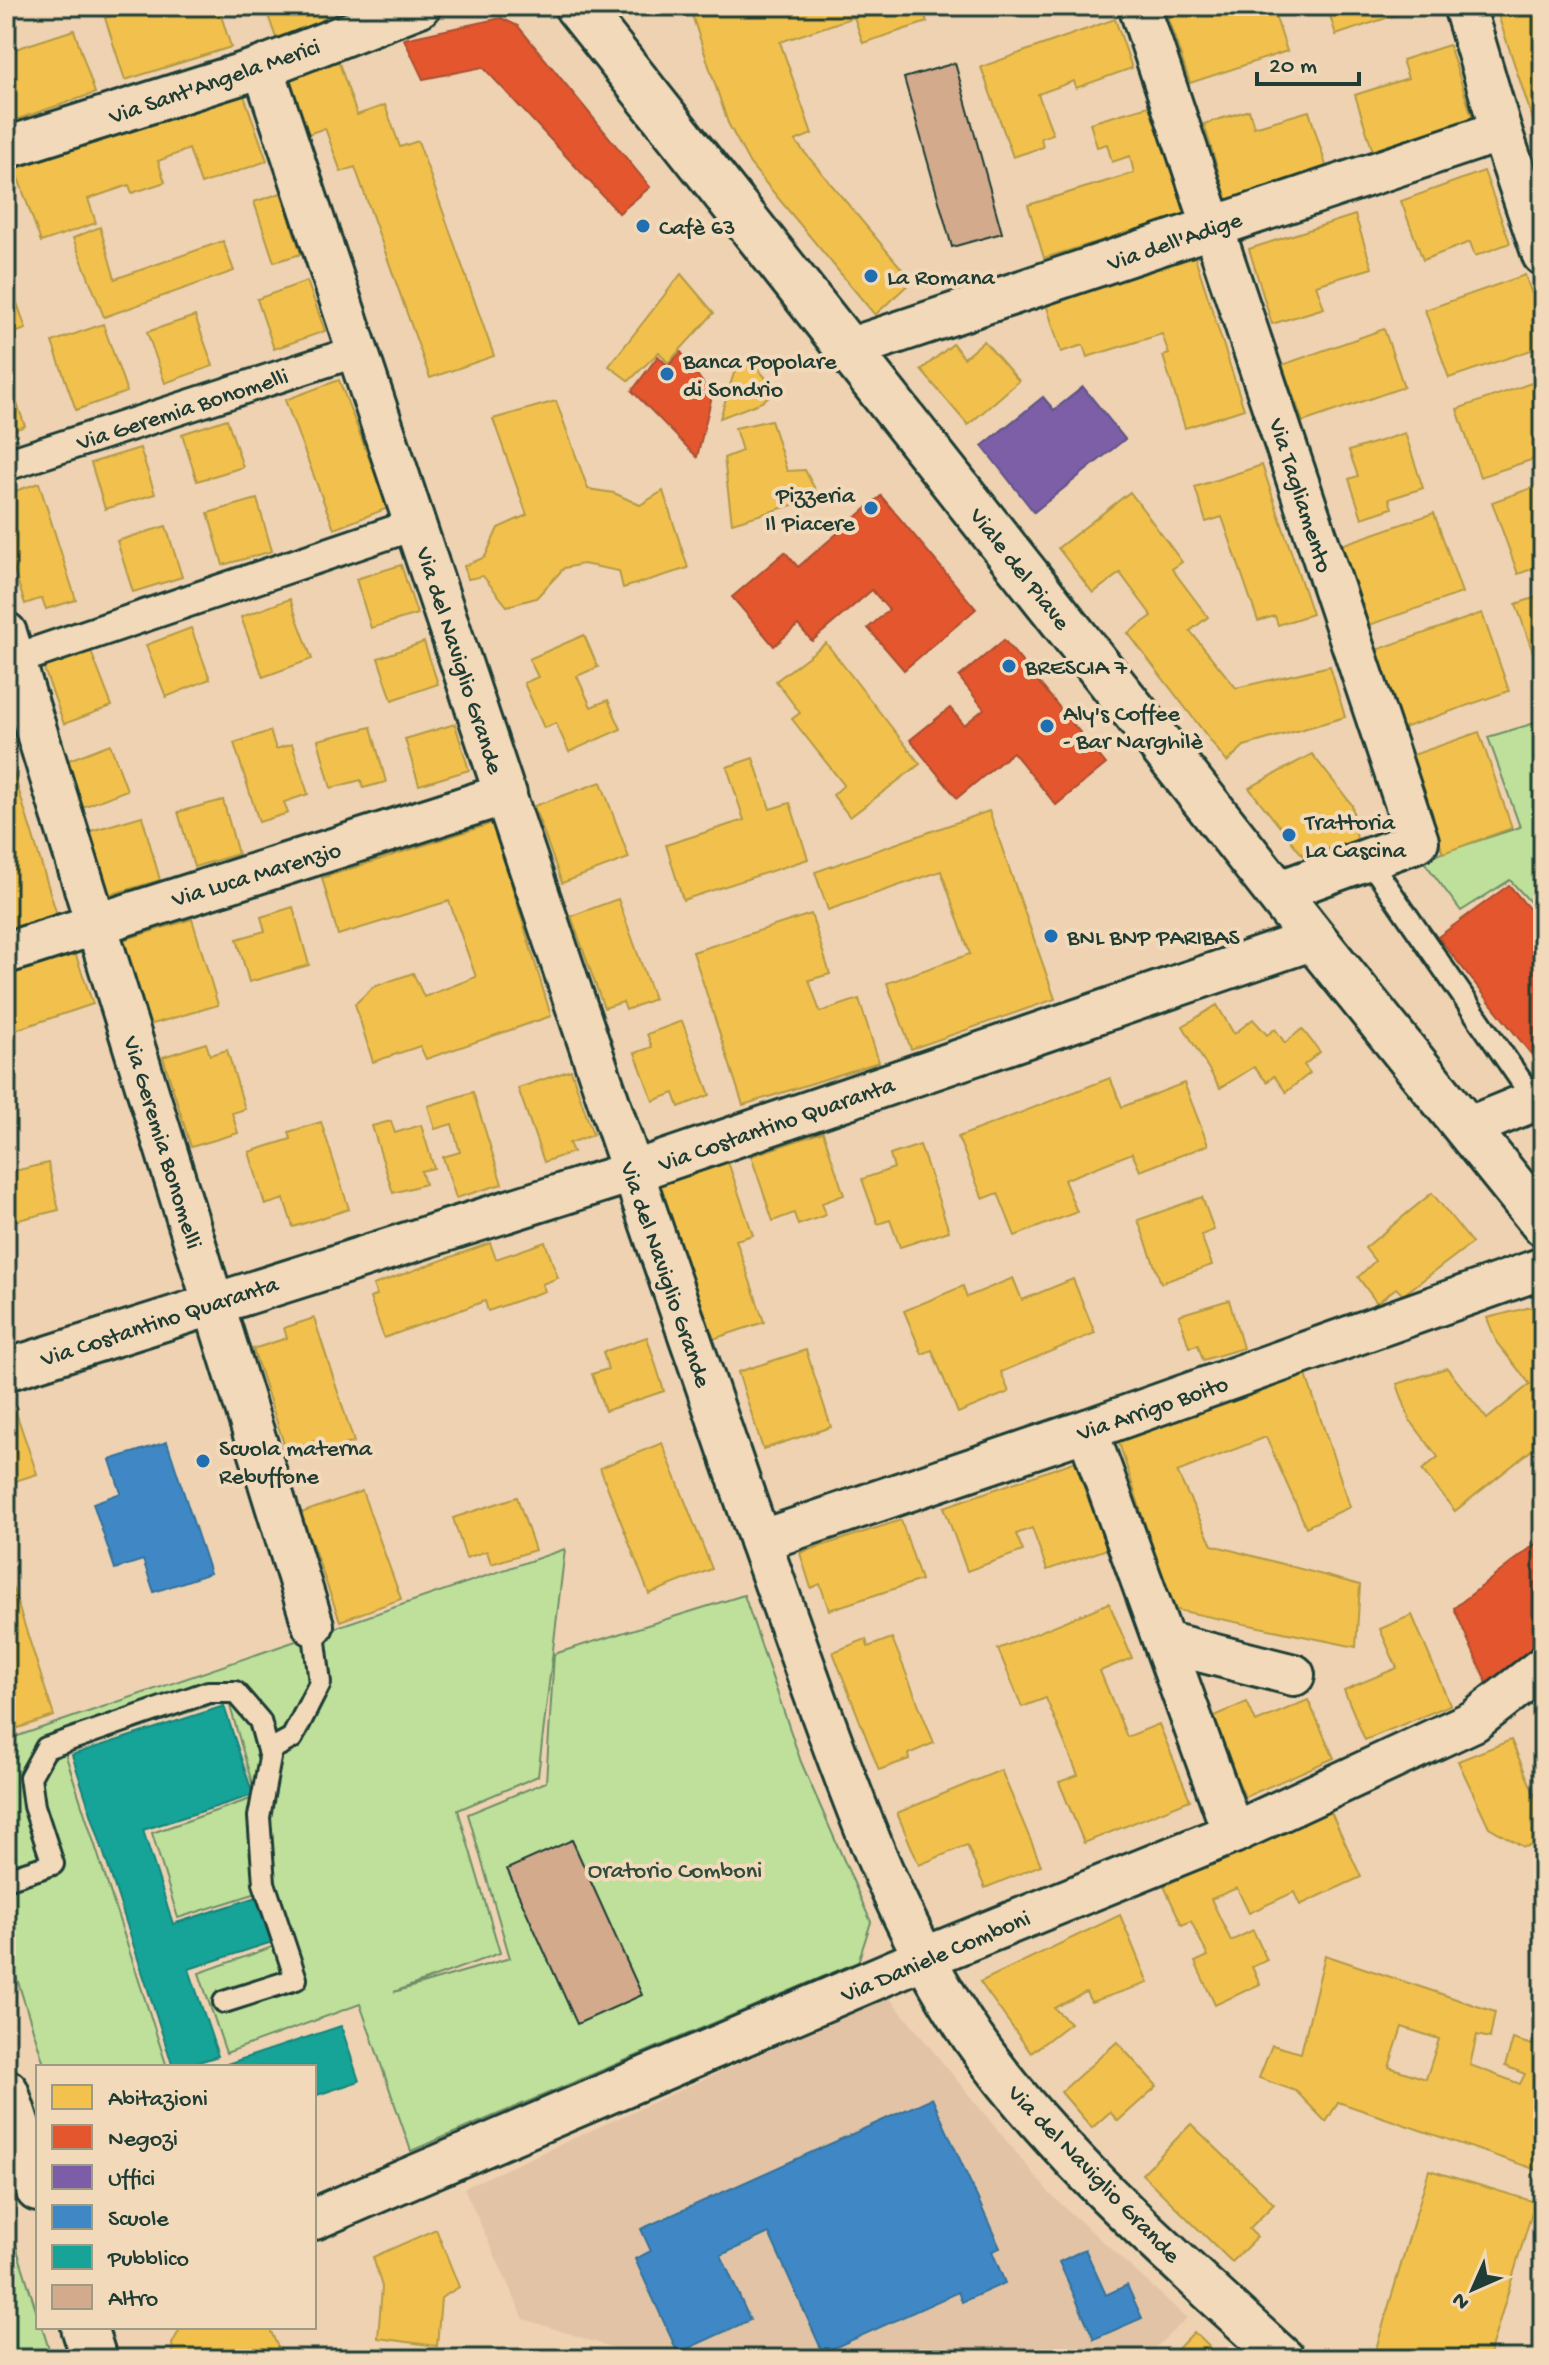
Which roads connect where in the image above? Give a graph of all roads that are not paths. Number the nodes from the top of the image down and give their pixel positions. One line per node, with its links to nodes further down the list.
1 (420, 6): 5 (street, Via Sant'Angela Merici)
2 (577, 6): 10 (main road, Viale del Piave)
3 (1139, 6): 8 (street, Via Tagliamento)
4 (1464, 6): 6 (street)
5 (263, 67): 7 (street, Via Sant'Angela Merici); 11 (street, Via del Naviglio Grande)
6 (1501, 131): 8 (street, Via dell'Adige); 9 (street)
7 (6, 148)
8 (1213, 227): 10 (street, Via dell'Adige); 16 (street, Via Tagliamento)
9 (1543, 255)
10 (848, 349): 17 (main road, Viale del Piave)
11 (358, 351): 12 (street, Via Geremia Bonomelli); 13 (street, Via del Naviglio Grande)
12 (6, 465)
13 (416, 524): 14 (street, Via Geremia Bonomelli); 15 (street, Via del Naviglio Grande)
14 (10, 646): 18 (street, Via Geremia Bonomelli)
15 (506, 794): 18 (street, Via Luca Marenzio); 23 (street, Via del Naviglio Grande)
16 (1368, 859): 17 (street, Via Tagliamento); 21 (lane)
17 (1277, 892): 19 (main road, Viale del Piave)
18 (96, 923): 20 (street, Via Luca Marenzio); 26 (street, Via Geremia Bonomelli)
19 (1314, 939): 22 (main road, Viale del Piave); 23 (street, Via Costantino Quaranta)
20 (6, 953)
21 (1539, 1099): 22 (street)
22 (1467, 1128): 24 (main road, Viale del Piave)
23 (632, 1172): 26 (street, Via Costantino Quaranta); 29 (street, Via del Naviglio Grande)
24 (1543, 1223)
25 (1543, 1268): 28 (street, Via Arrigo Boito)
26 (214, 1302): 27 (street, Via Costantino Quaranta); 30 (street, Via Geremia Bonomelli)
27 (6, 1370)
28 (1087, 1430): 29 (street, Via Arrigo Boito); 31 (street)
29 (760, 1541): 37 (street, Via del Naviglio Grande)
30 (313, 1625): 34 (lane)
31 (1164, 1642): 33 (street); 35 (street)
32 (1543, 1667): 35 (street, Via Daniele Comboni)
33 (1294, 1675)
34 (268, 1751): 36 (lane); 38 (lane)
35 (1233, 1833): 37 (street, Via Daniele Comboni)
36 (6, 1879)
37 (924, 1958): 41 (street, Via Daniele Comboni); 44 (street, Via del Naviglio Grande)
38 (224, 2002)
39 (6, 2092): 40 (main road)
40 (36, 2183)
41 (316, 2218)
42 (85, 2329): 43 (main road)
43 (94, 2359)
44 (1284, 2359)

